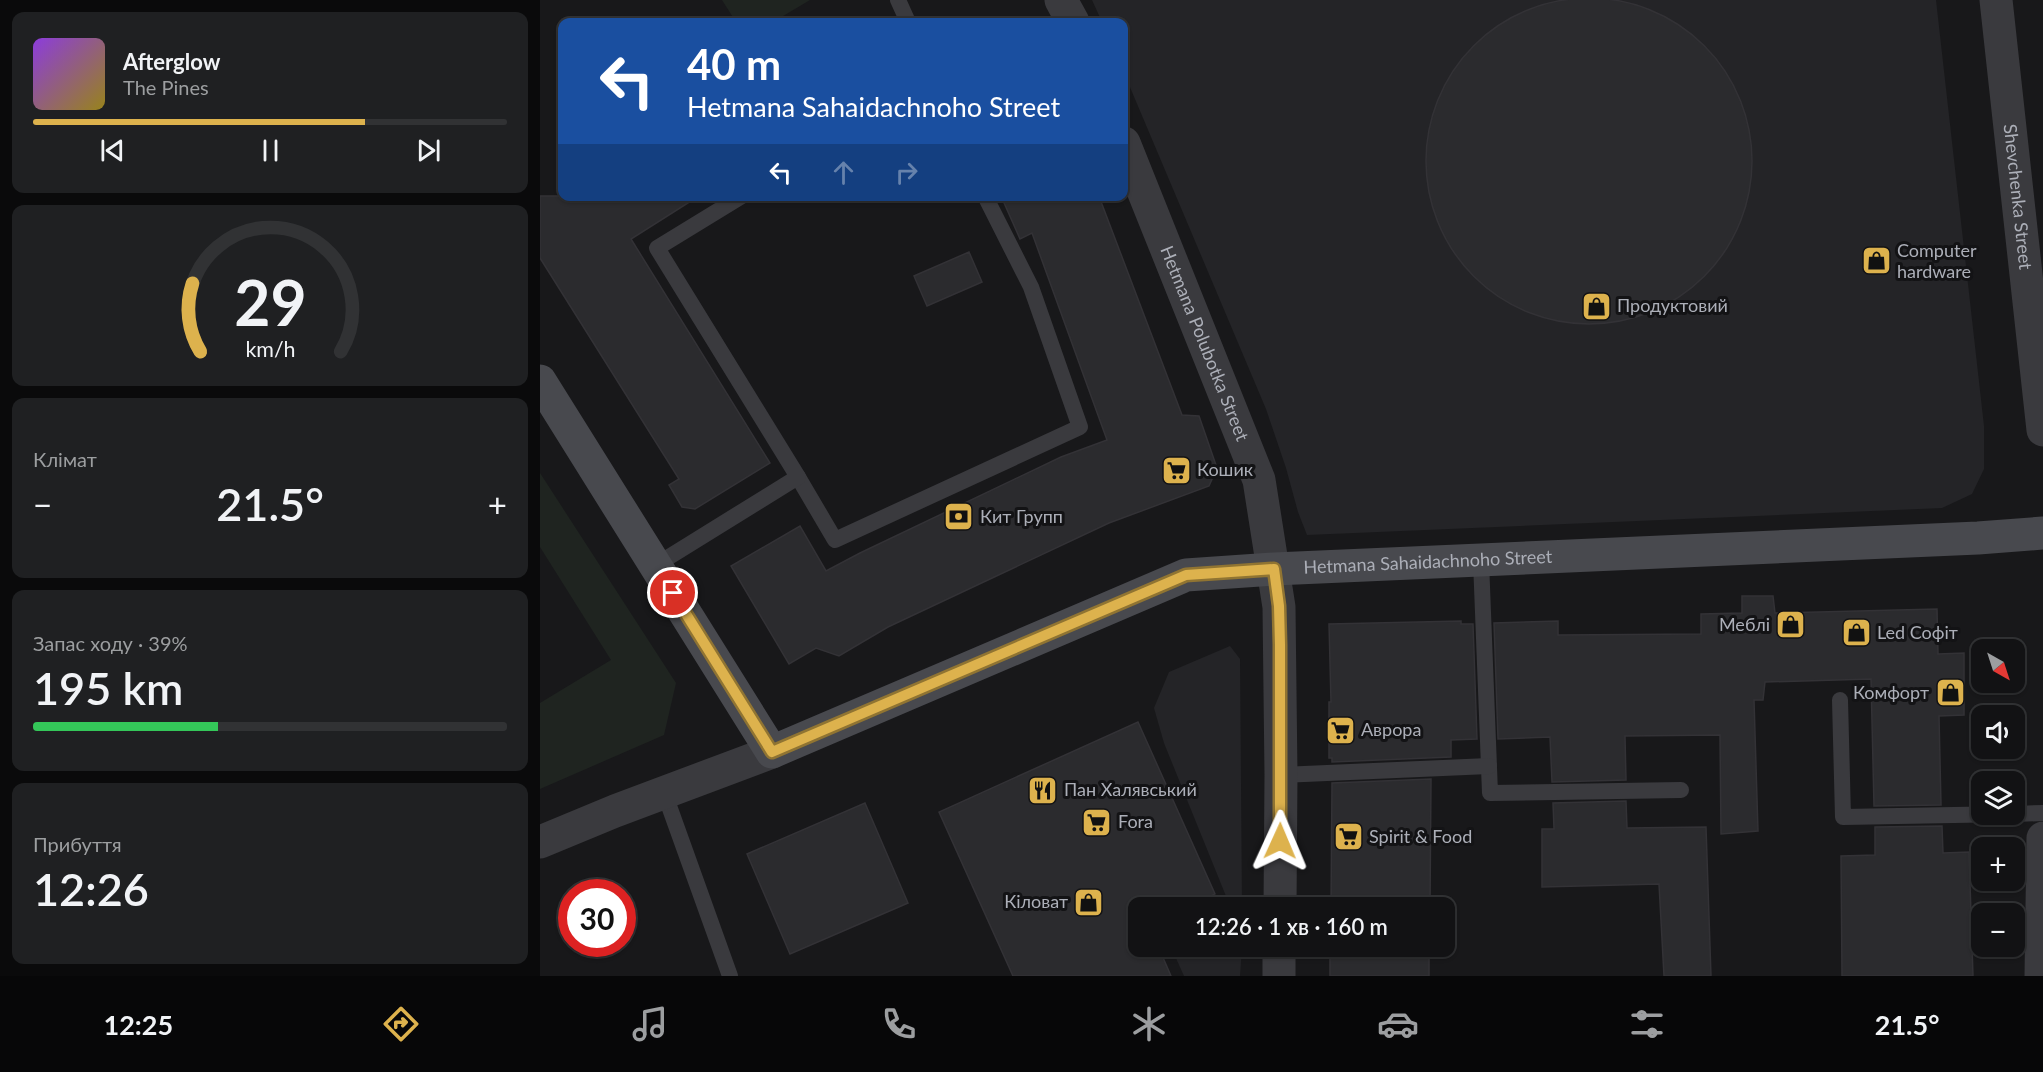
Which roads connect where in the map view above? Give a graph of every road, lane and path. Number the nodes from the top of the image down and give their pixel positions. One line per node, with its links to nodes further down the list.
1 (898, 0): 4 (lane)
2 (1061, 0): 5 (street)
3 (1996, 0): 10 (street, Shevchenka Street)
4 (906, 18)
5 (1071, 18)
6 (1128, 153): 15 (street, Hetmana Polubotka Street)
7 (734, 201): 11 (lane)
8 (988, 201): 11 (lane)
9 (540, 381): 14 (street)
10 (2043, 430)
11 (798, 477): 14 (lane)
12 (2043, 533): 13 (street, Hetmana Sahaidachnoho Street)
13 (1481, 561): 15 (street, Hetmana Sahaidachnoho Street); 18 (lane)
14 (656, 565): 17 (street)
15 (1274, 569): 17 (street, Hetmana Sahaidachnoho Street); 19 (street, Hetmana Polubotka Street)
16 (1840, 700): 24 (lane)
17 (772, 752): 21 (street, Hetmana Sahaidachnoho Street)
18 (1490, 765): 19 (lane); 20 (lane)
19 (1281, 775): 27 (street, Hetmana Polubotka Street)
20 (1680, 790)
21 (664, 792): 26 (street, Hetmana Sahaidachnoho Street); 29 (lane)
22 (2043, 813): 23 (lane)
23 (2025, 814)
24 (1971, 815)
25 (2043, 838): 31 (street)
26 (540, 842)
27 (1280, 897)
28 (1279, 957): 30 (street)
29 (730, 976)
30 (1279, 976)
31 (2041, 976)

